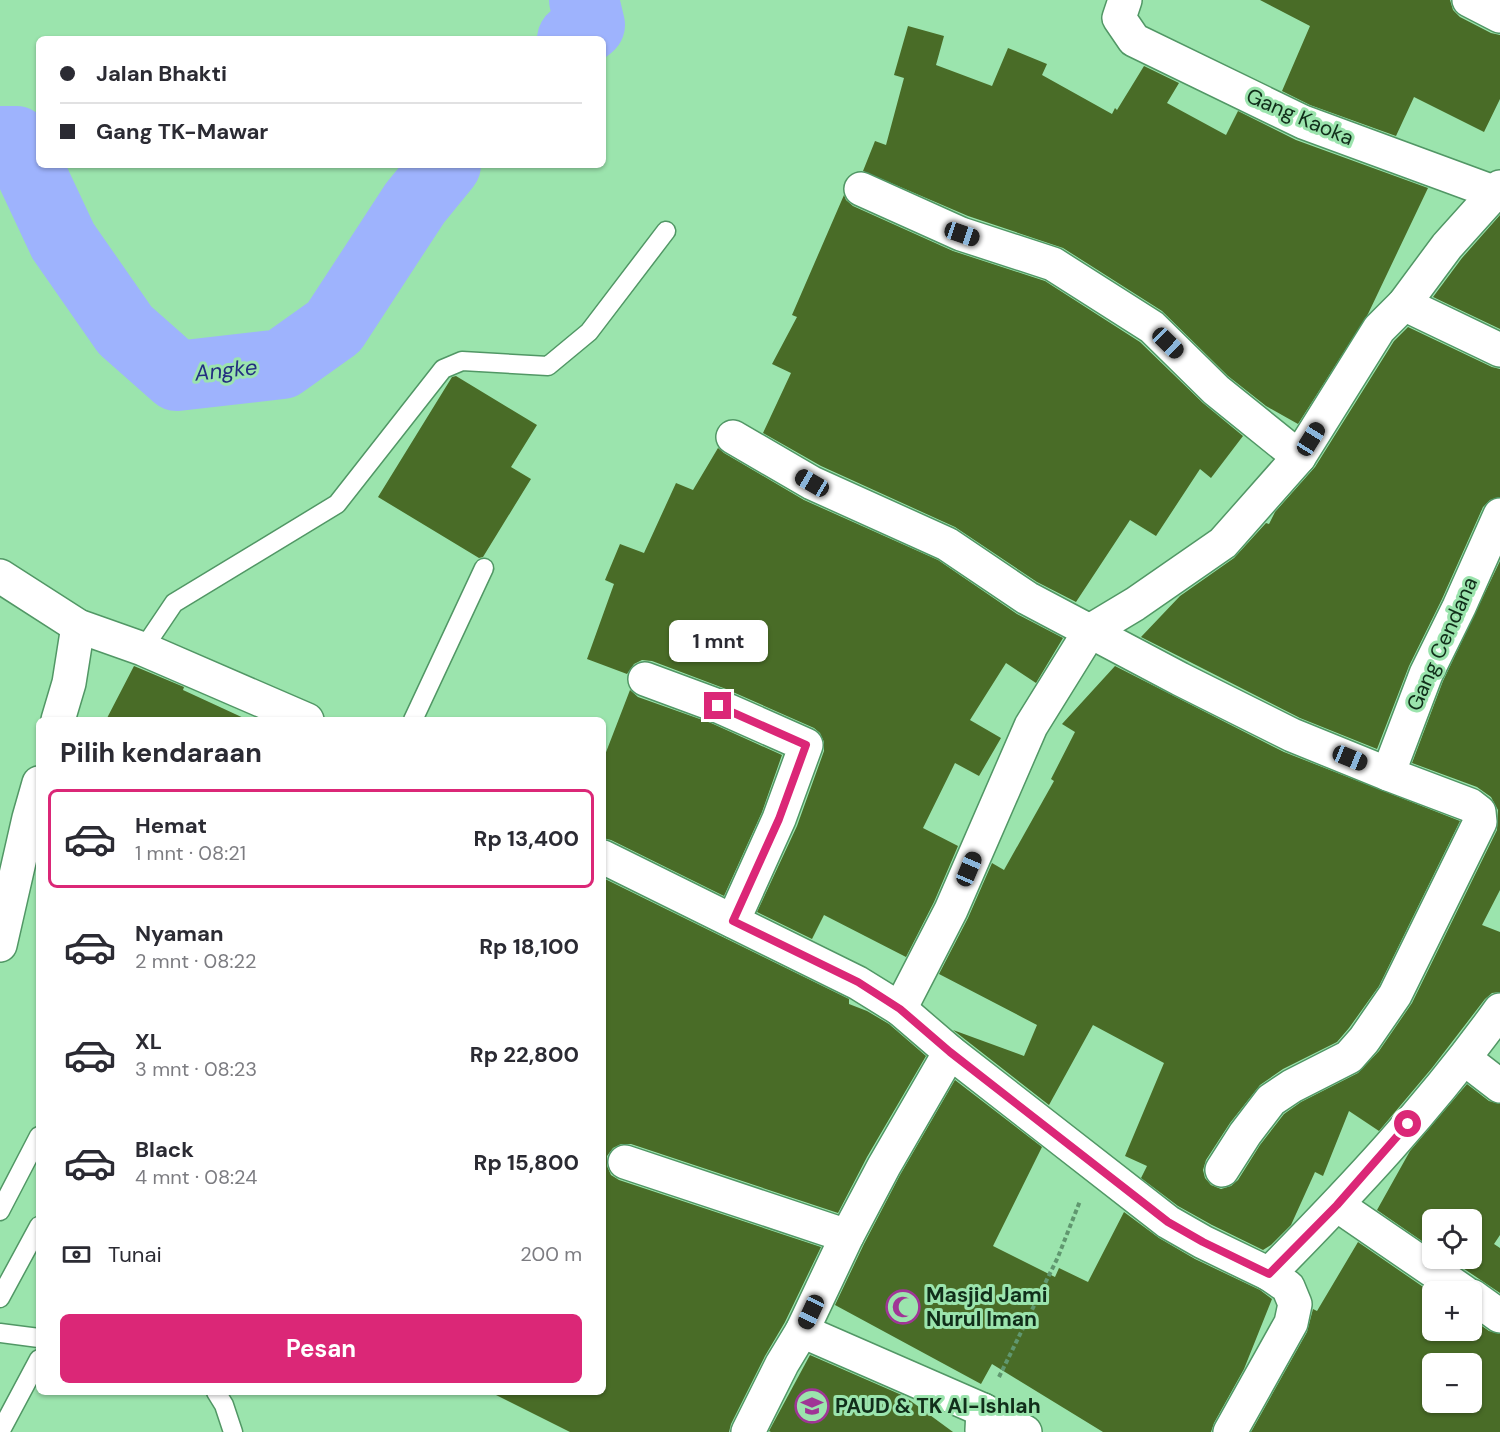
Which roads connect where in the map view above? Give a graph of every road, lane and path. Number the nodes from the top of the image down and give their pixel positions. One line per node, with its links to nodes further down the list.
1 (1469, 0): 3 (street)
2 (1122, 9): 5 (street, Gang Kaoka)
3 (1500, 16)
4 (861, 189): 10 (street)
5 (1498, 190): 7 (street)
6 (666, 231): 16 (lane)
7 (1404, 304): 8 (street); 10 (street)
8 (1500, 350)
9 (733, 437): 15 (street)
10 (1299, 457): 15 (street)
11 (1500, 515): 21 (street, Gang Cendana)
12 (484, 568): 20 (lane)
13 (0, 576): 14 (street)
14 (78, 626): 16 (street); 18 (street)
15 (1090, 631): 21 (street); 27 (street)
16 (143, 649): 19 (street)
17 (645, 679): 25 (street)
18 (59, 717)
19 (300, 717)
20 (413, 717)
21 (1388, 774): 35 (street)
22 (36, 806): 23 (street)
23 (34, 822): 26 (street)
24 (606, 858): 25 (street)
25 (733, 921): 27 (street)
26 (0, 945)
27 (900, 1009): 29 (street)
28 (1500, 1010): 30 (street)
29 (950, 1052): 34 (street); 39 (street)
30 (1465, 1059): 31 (street); 36 (street)
31 (1500, 1086)
32 (36, 1142): 37 (lane)
33 (625, 1162): 39 (street)
34 (1093, 1164): 40 (street); 50 (path)
35 (1222, 1170)
36 (1337, 1205): 40 (street); 41 (street)
37 (0, 1211)
38 (36, 1232): 42 (lane)
39 (847, 1236): 45 (street)
40 (1269, 1274): 55 (street)
41 (1448, 1281)
42 (0, 1298)
43 (1482, 1303): 44 (street)
44 (1500, 1316)
45 (802, 1331): 50 (street); 53 (street)
46 (0, 1333): 47 (lane)
47 (36, 1338)
48 (36, 1365): 51 (lane)
49 (218, 1395): 52 (lane)
50 (983, 1421): 54 (street)
51 (0, 1432)
52 (233, 1432)
53 (748, 1432)
54 (1025, 1432)
55 (1230, 1432)

